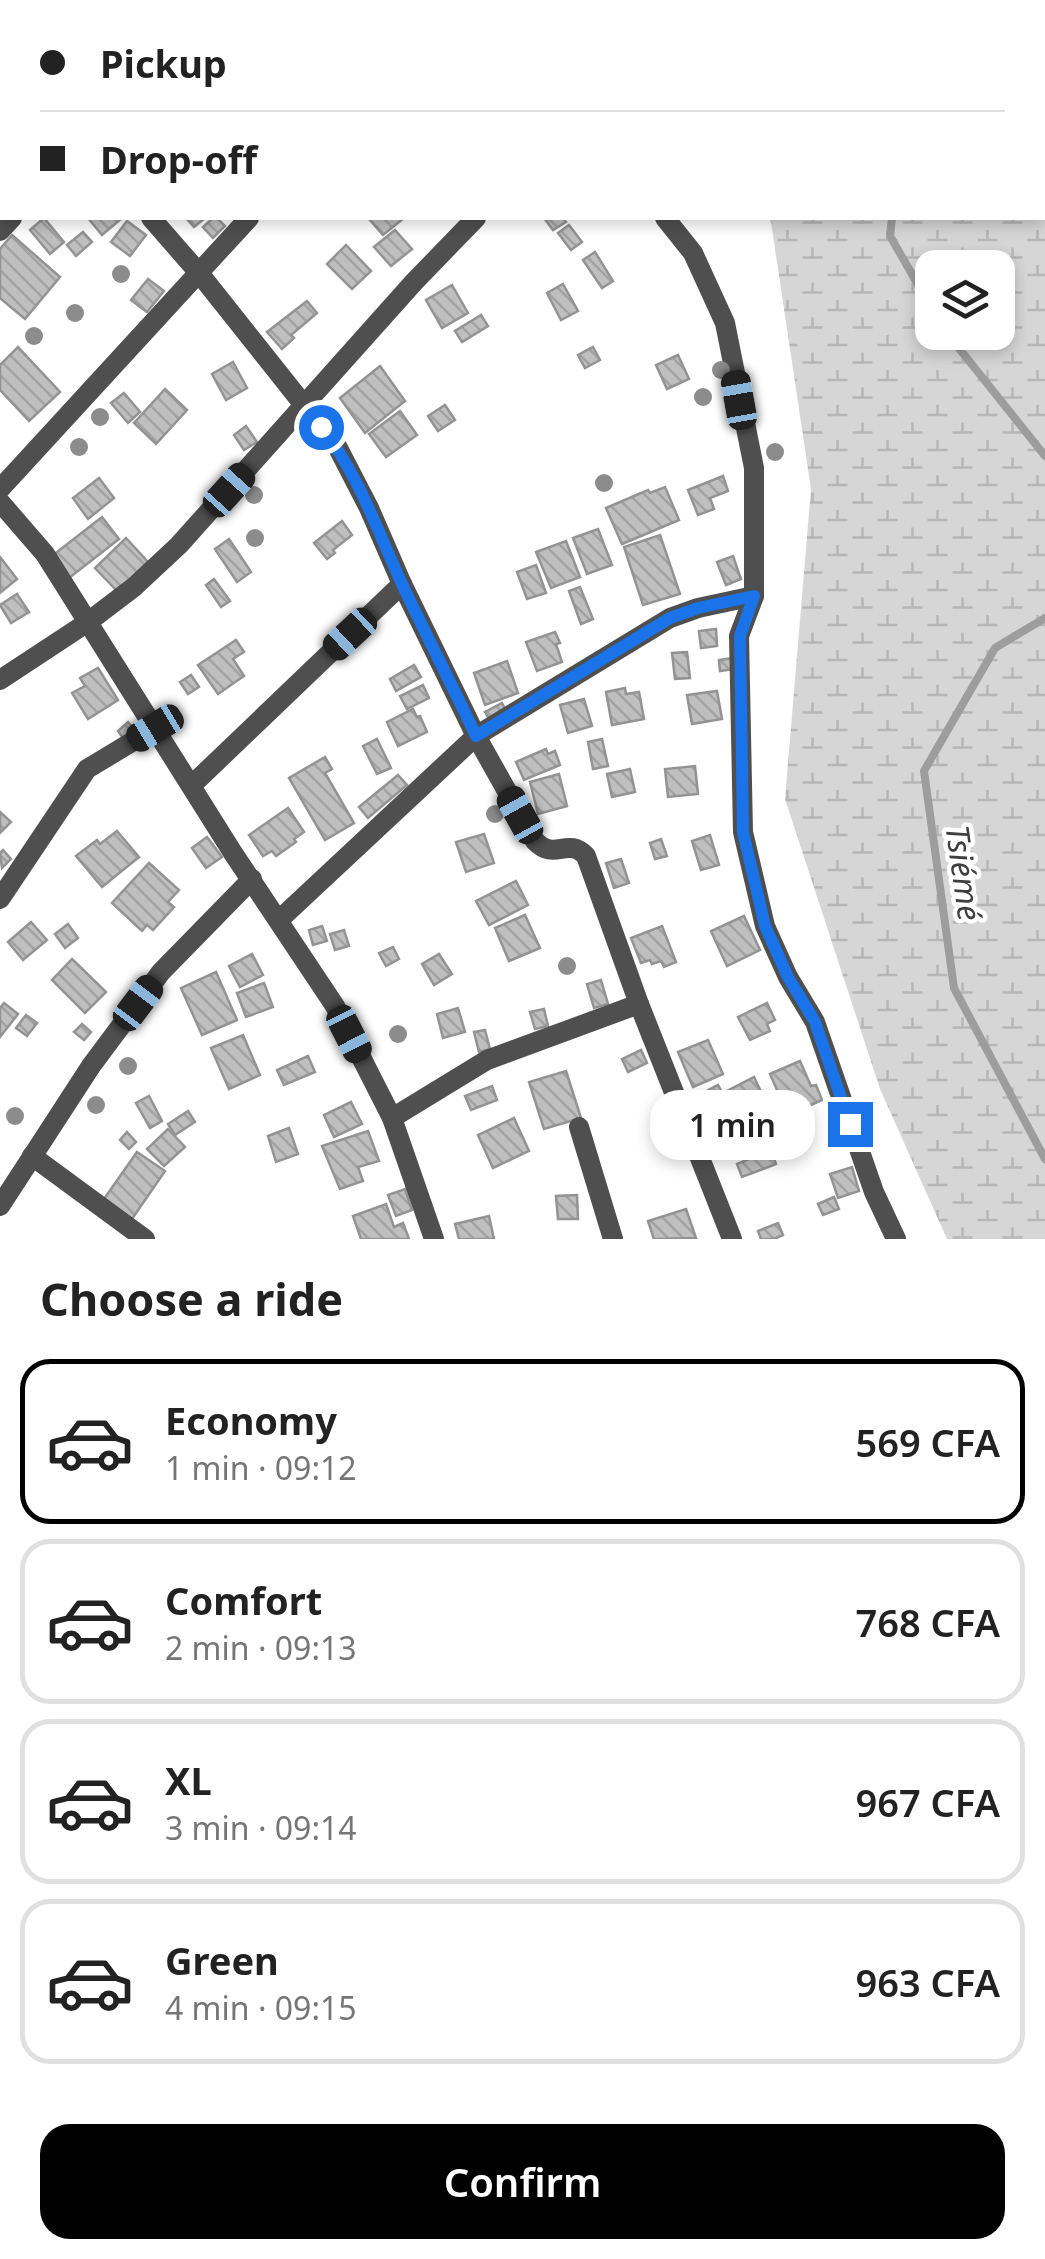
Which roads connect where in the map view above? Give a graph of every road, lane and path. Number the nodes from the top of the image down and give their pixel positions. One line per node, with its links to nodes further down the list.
1 (152, 220): 5 (street)
2 (247, 220): 5 (street)
3 (474, 220): 6 (street)
4 (666, 220): 10 (street)
5 (199, 274): 6 (street); 7 (street)
6 (304, 406): 9 (street); 11 (street)
7 (0, 489)
8 (0, 502): 11 (street)
9 (402, 584): 14 (street); 15 (street)
10 (754, 596): 14 (street); 28 (street)
11 (88, 622): 12 (street); 13 (street)
12 (0, 680)
13 (155, 728): 15 (street); 17 (street)
14 (476, 736): 18 (street); 19 (street)
15 (192, 785): 16 (street)
16 (252, 879): 18 (street); 22 (street)
17 (0, 899)
18 (279, 920): 20 (street)
19 (639, 1004): 20 (street); 27 (street)
20 (392, 1118): 25 (street)
21 (578, 1128): 26 (street)
22 (32, 1156): 23 (street); 24 (street)
23 (0, 1206)
24 (145, 1239)
25 (434, 1239)
26 (613, 1239)
27 (732, 1239)
28 (896, 1239)

